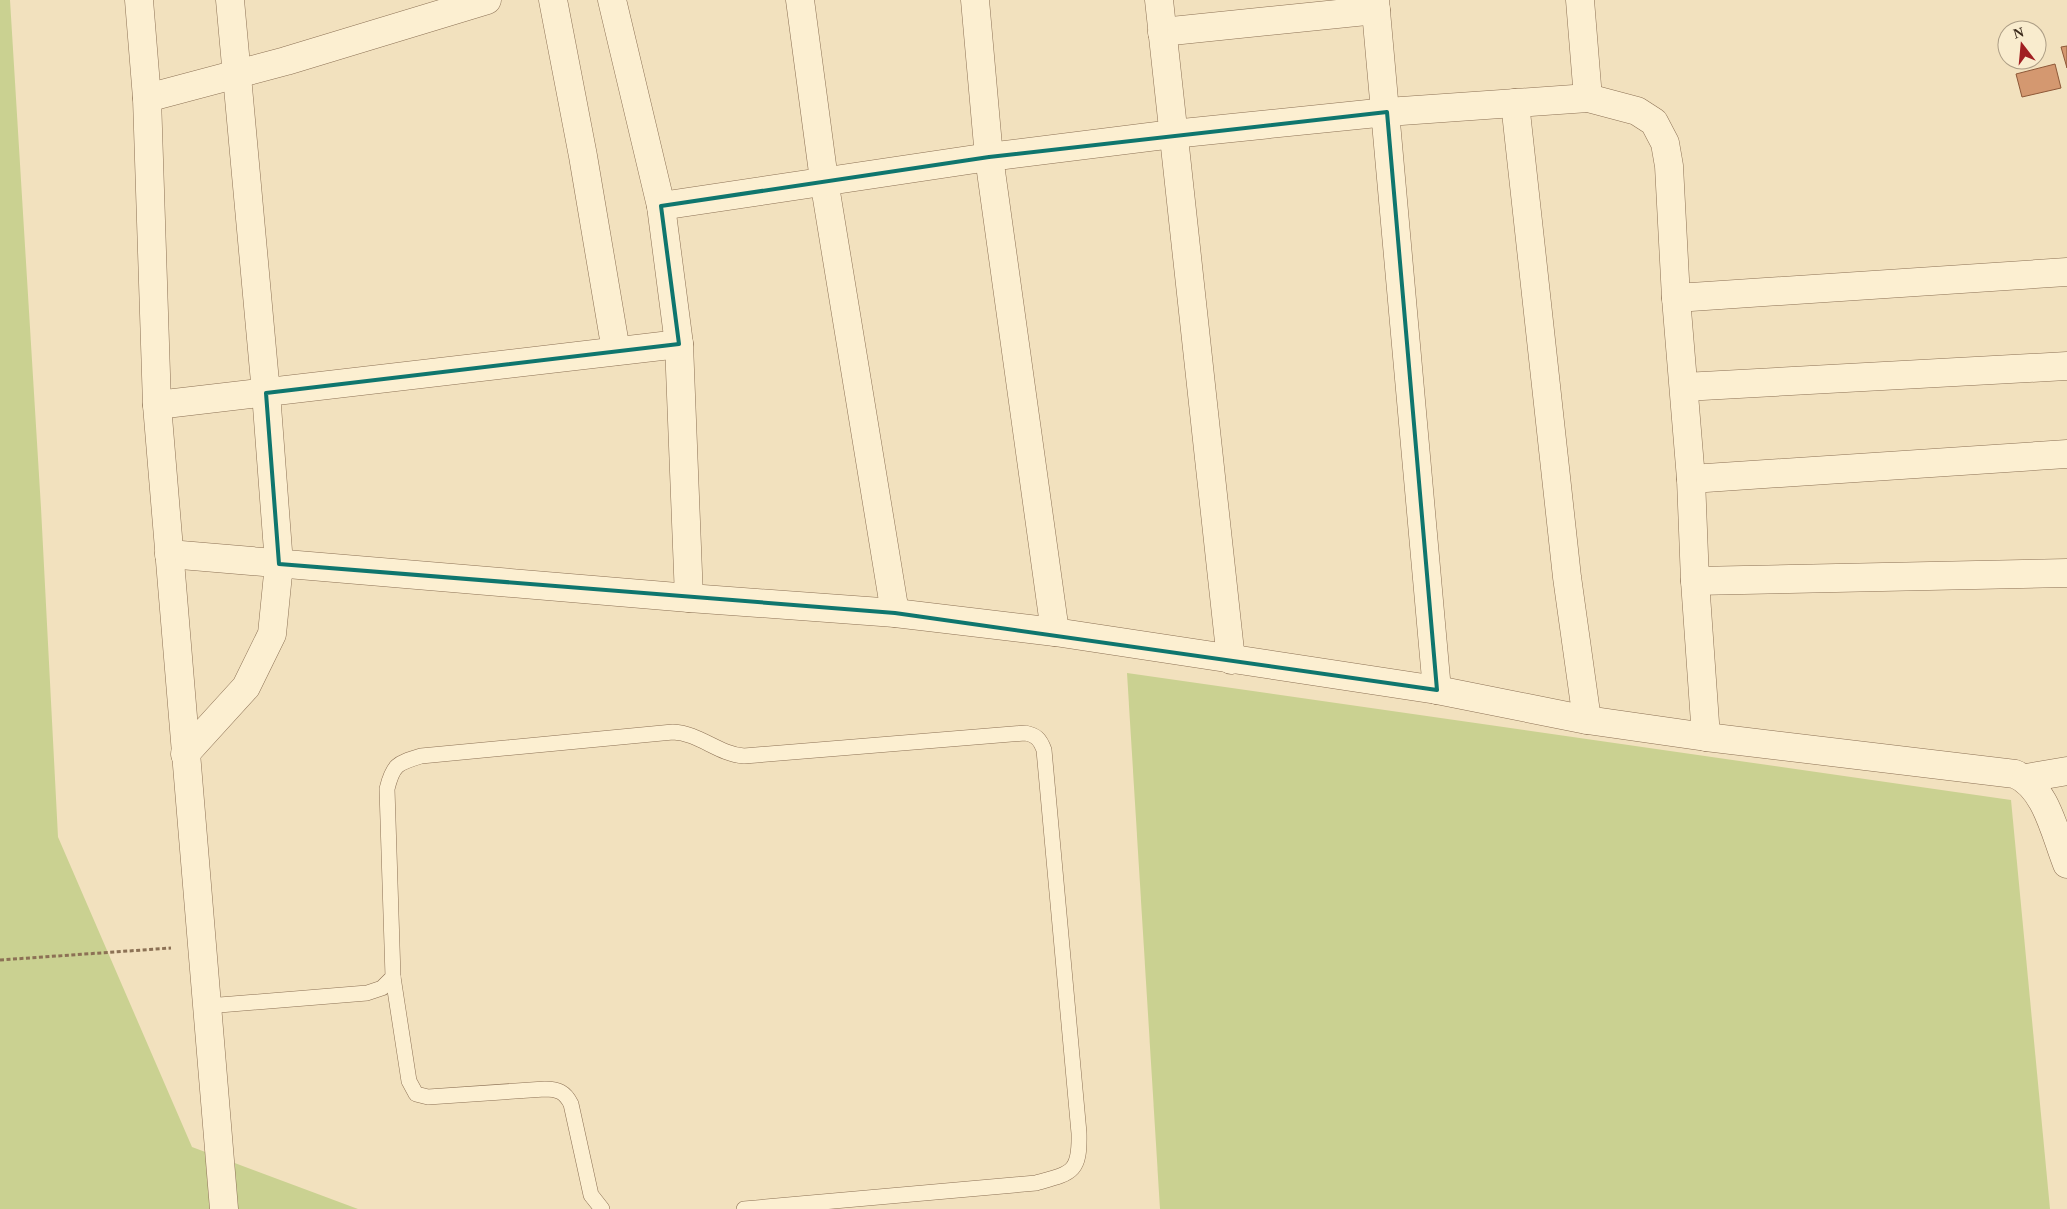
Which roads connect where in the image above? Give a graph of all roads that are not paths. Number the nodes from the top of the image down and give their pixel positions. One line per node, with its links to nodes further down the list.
1 (139, 0): 13 (street)
2 (230, 0): 12 (street)
3 (487, 0): 12 (street)
4 (553, 0): 24 (street)
5 (612, 0): 20 (street)
6 (800, 0): 19 (street)
7 (975, 0): 18 (street)
8 (1159, 0): 11 (street)
9 (1580, 0): 14 (street)
10 (1376, 5): 11 (street); 16 (street)
11 (1162, 32): 17 (street)
12 (236, 74): 13 (street); 27 (street)
13 (147, 98): 28 (street)
14 (1588, 98): 15 (street); 22 (street)
15 (1515, 103): 16 (street); 40 (street)
16 (1387, 112): 17 (street); 39 (street)
17 (1173, 134): 18 (street); 38 (street)
18 (989, 157): 19 (street); 37 (street)
19 (824, 180): 20 (street); 36 (street)
20 (661, 206): 23 (street)
21 (2067, 272): 22 (street)
22 (1676, 298): 26 (street)
23 (679, 344): 24 (street); 35 (street)
24 (616, 351): 27 (street)
25 (2067, 366): 26 (street)
26 (1684, 387): 30 (street)
27 (266, 393): 28 (street); 32 (street)
28 (157, 405): 31 (street)
29 (2067, 454): 30 (street)
30 (1691, 479): 34 (street)
31 (169, 554): 32 (street); 42 (street)
32 (279, 564): 35 (street); 42 (street)
33 (2067, 573): 34 (street)
34 (1695, 581): 41 (street)
35 (689, 598): 36 (street)
36 (895, 613): 37 (street)
37 (1055, 632): 38 (street)
38 (1231, 660): 39 (street)
39 (1436, 690): 40 (street)
40 (1587, 720): 41 (street)
41 (1706, 736): 44 (street)
42 (186, 754): 47 (street)
43 (2067, 771): 44 (street)
44 (2026, 778): 45 (street)
45 (2067, 864)
46 (393, 977): 47 (lane); 49 (lane); 50 (lane)
47 (207, 1006): 48 (street)
48 (224, 1209)
49 (602, 1209)
50 (744, 1209)

